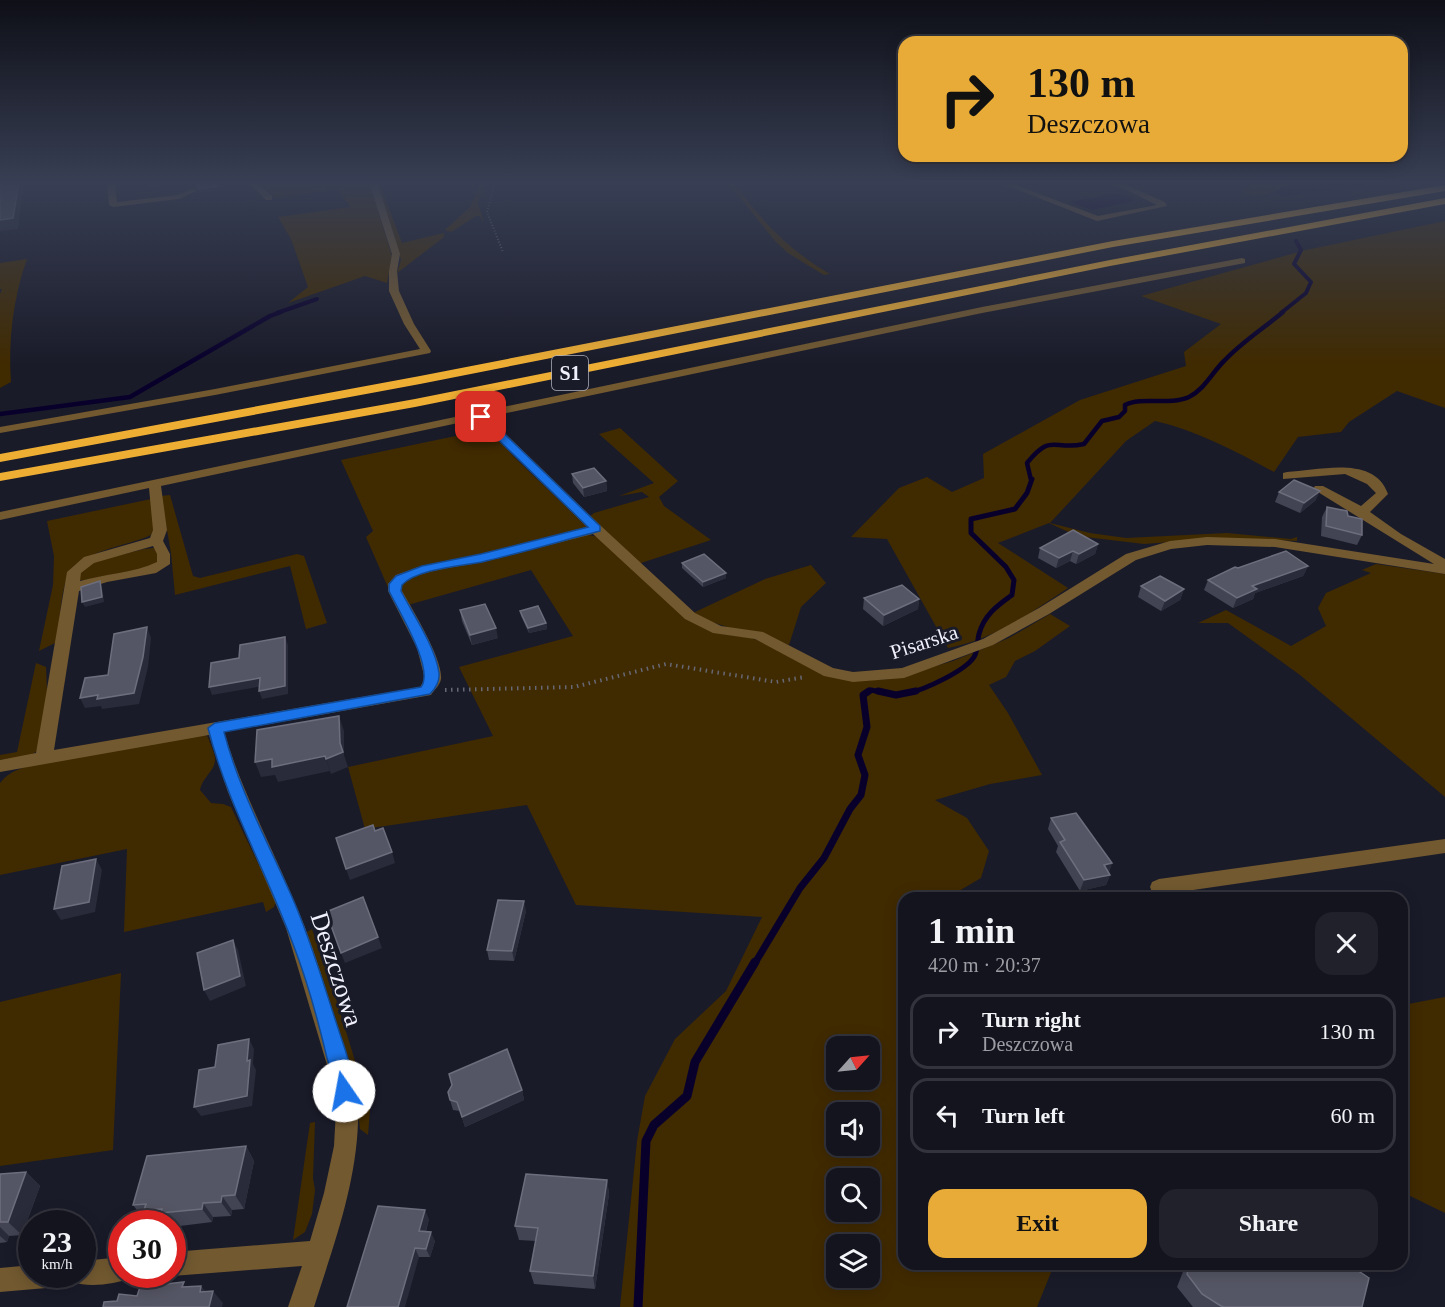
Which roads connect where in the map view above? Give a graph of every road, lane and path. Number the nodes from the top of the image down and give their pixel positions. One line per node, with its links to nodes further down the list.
1 (392, 243): 8 (street)
2 (499, 243): 5 (path)
3 (1119, 243): 9 (highway, S1)
4 (1211, 243): 11 (highway, S1)
5 (503, 252)
6 (1242, 261): 7 (street)
7 (481, 417): 12 (street); 16 (street, Pisarska)
8 (0, 430)
9 (0, 458)
10 (1287, 476): 14 (street)
11 (0, 477)
12 (155, 485): 15 (street); 17 (street)
13 (1319, 489): 14 (street)
14 (1362, 512): 18 (street)
15 (0, 516)
16 (596, 529): 21 (street, Pisarska); 22 (street)
17 (156, 542): 20 (street); 20 (street)
18 (1445, 565)
19 (1445, 570): 21 (street, Pisarska)
20 (72, 588): 24 (street)
21 (829, 672): 22 (path)
22 (425, 691): 23 (street)
23 (215, 728): 24 (street); 28 (street, Deszczowa)
24 (44, 758): 25 (street)
25 (0, 766)
26 (1445, 846): 27 (street)
27 (1160, 887)
28 (318, 1253): 29 (street); 32 (street, Deszczowa)
29 (186, 1263)
30 (18, 1278): 31 (street)
31 (0, 1280)
32 (301, 1307)

